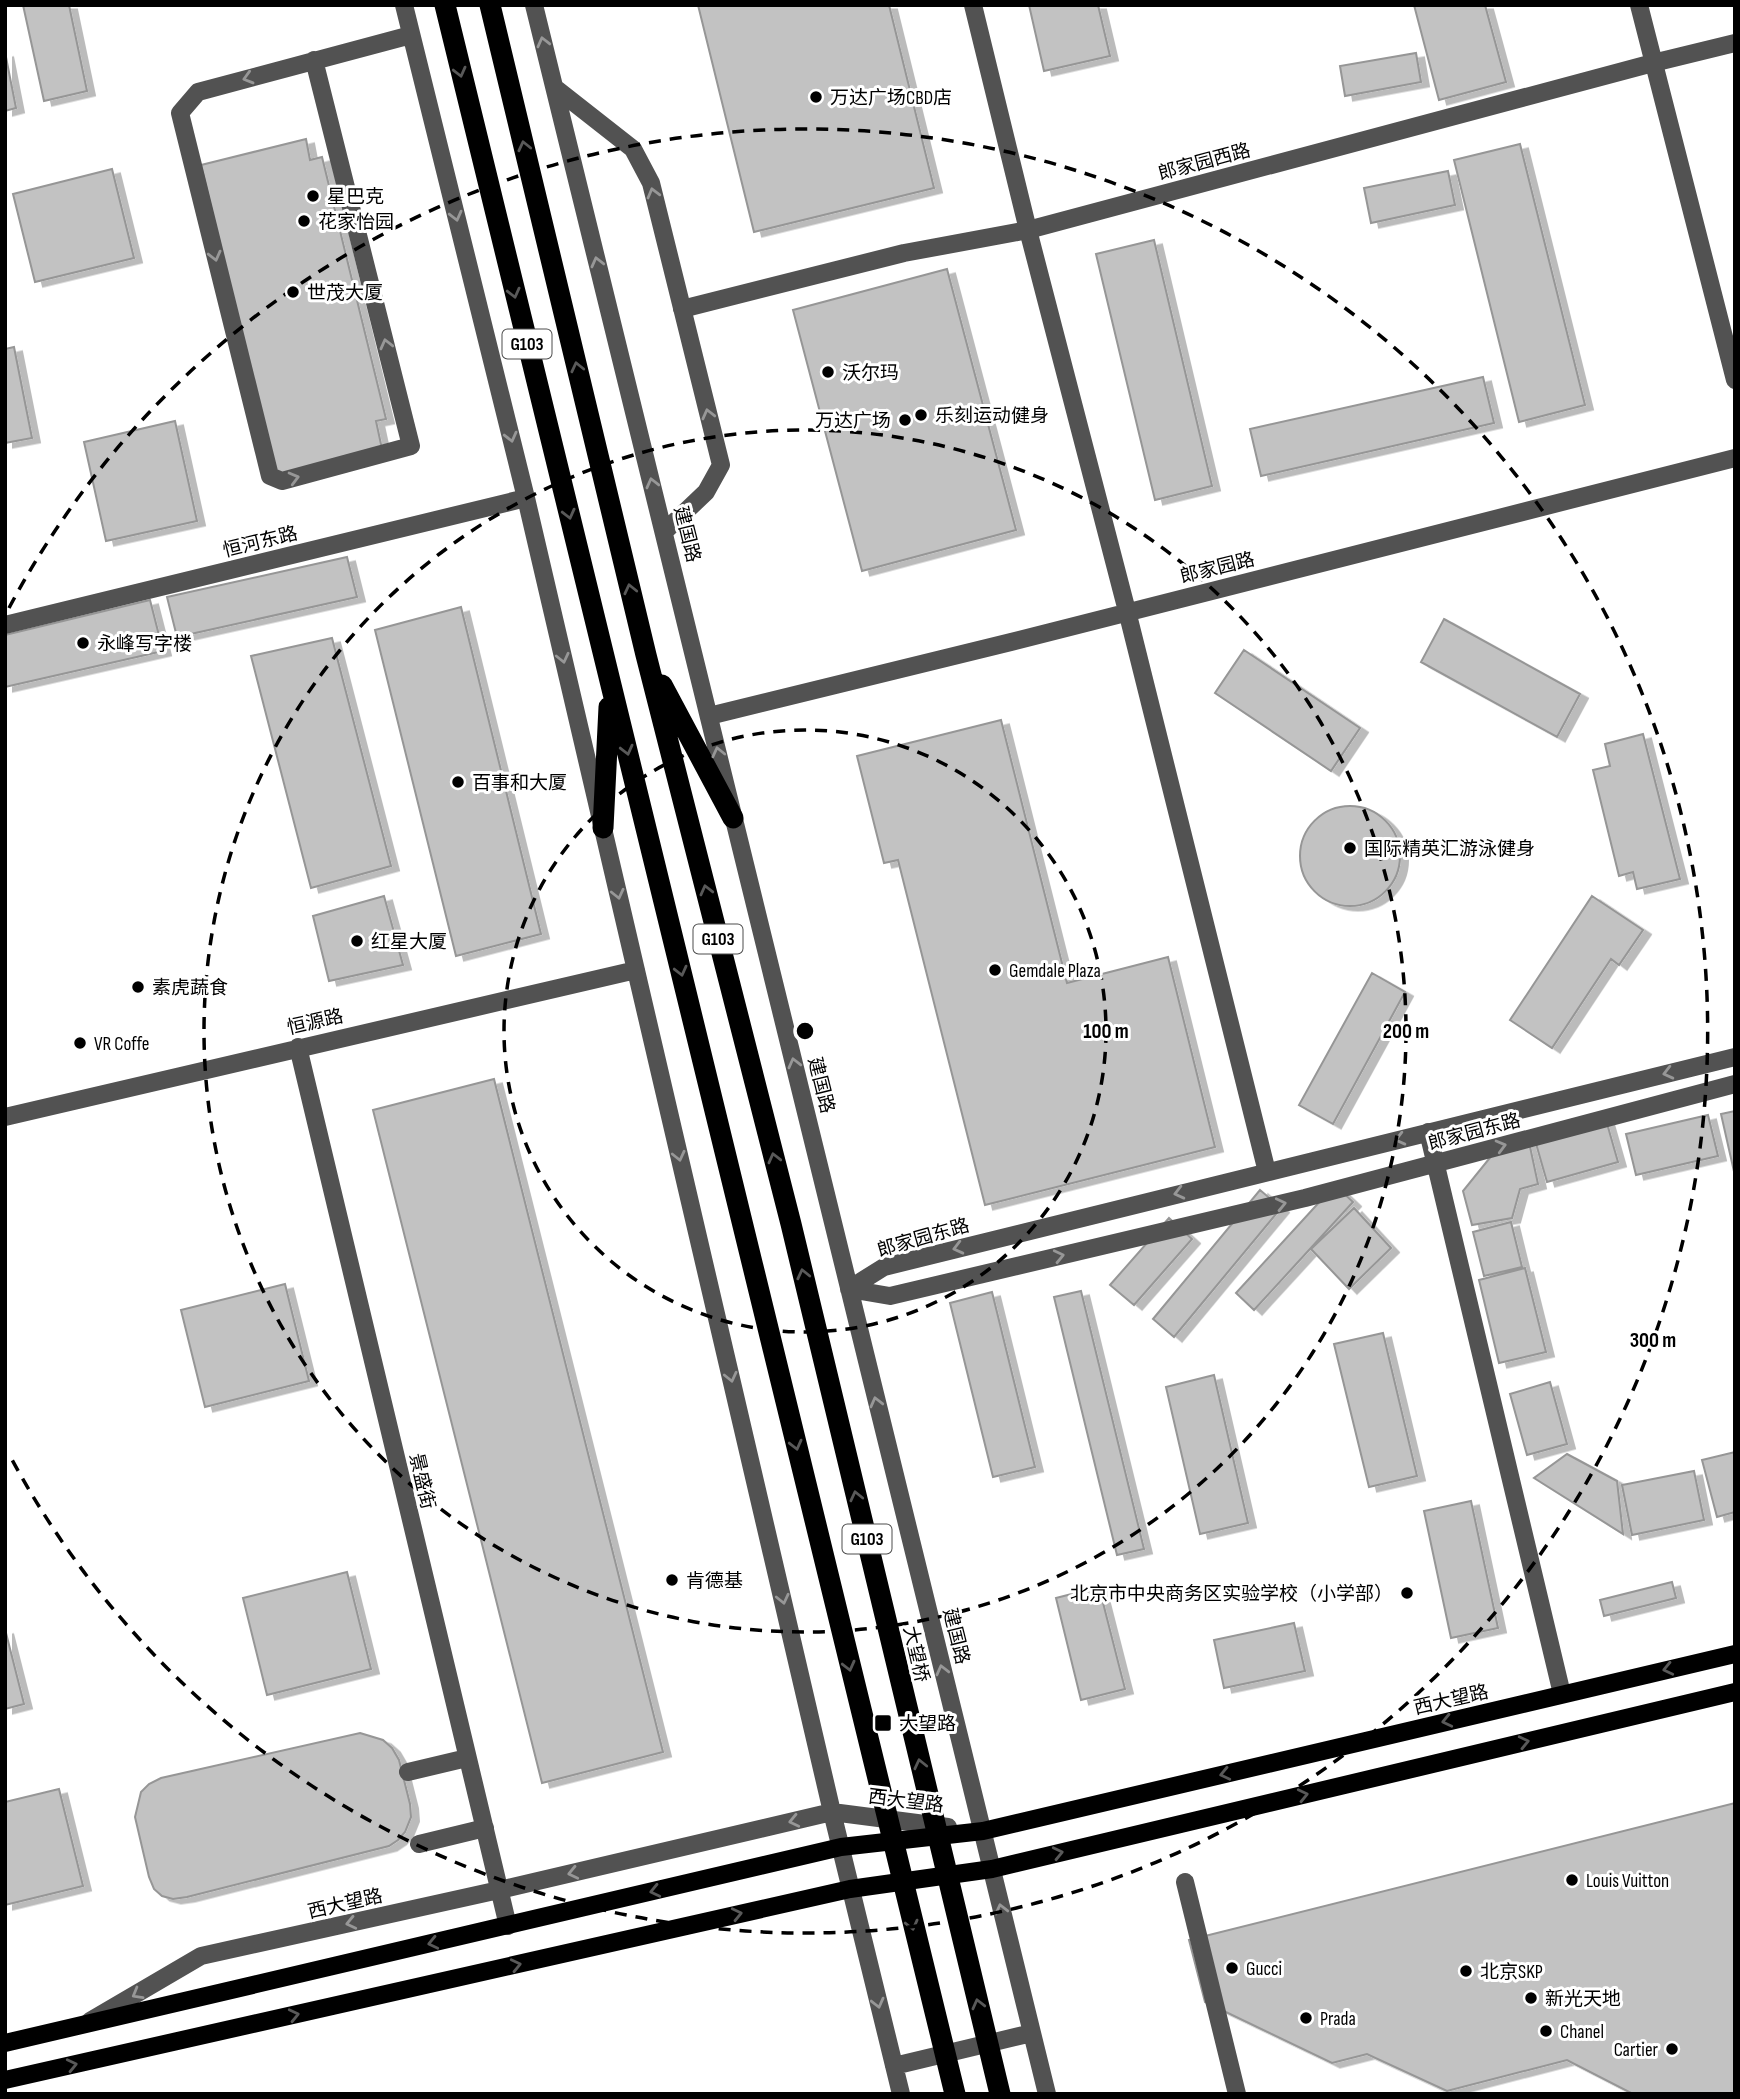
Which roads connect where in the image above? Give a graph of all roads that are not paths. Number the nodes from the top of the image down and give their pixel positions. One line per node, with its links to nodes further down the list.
1 (404, 5): 7 (street)
2 (444, 5): 21 (highway, G103, one-way to 21)
3 (490, 5): 20 (highway, G103, one-way to 3)
4 (534, 5): 11 (street, 建国路, one-way to 4)
5 (973, 5): 12 (street)
6 (1639, 5): 10 (street)
7 (411, 35): 9 (street); 16 (street, one-way to 16)
8 (1735, 43): 10 (street, 郎家园西路)
9 (314, 60): 9 (street, one-way to 9)
10 (1653, 63): 12 (street, 郎家园西路); 14 (street)
11 (554, 87): 13 (street, one-way to 11); 17 (street, 建国路, one-way to 11)
12 (1028, 230): 13 (street, 郎家园西路); 18 (street)
13 (682, 309): 17 (street, one-way to 13)
14 (1735, 380)
15 (1735, 458): 18 (street, 郎家园路)
16 (526, 498): 19 (street, 恒河东路); 24 (street, one-way to 24)
17 (664, 532): 22 (street, 建国路)
18 (1127, 611): 22 (street, 郎家园路); 32 (street)
19 (5, 625)
20 (646, 655): 23 (highway); 56 (highway, 大望桥 / G103, one-way to 20)
21 (610, 684): 24 (highway); 55 (highway, G103, one-way to 55)
22 (709, 716): 23 (street, 建国路, one-way to 22)
23 (733, 818): 33 (street, 建国路, one-way to 23)
24 (603, 828): 25 (street, one-way to 25)
25 (636, 970): 26 (street, 恒源路); 39 (street, one-way to 39)
26 (298, 1047): 29 (street, 恒源路); 37 (street, 景盛街)
27 (1735, 1057): 30 (street, 郎家园东路, one-way to 30)
28 (1735, 1084): 31 (street, 郎家园东路, one-way to 28)
29 (5, 1117)
30 (1428, 1132): 31 (street); 32 (street, 郎家园东路, one-way to 32)
31 (1435, 1164): 33 (street, 郎家园东路, one-way to 31); 36 (street)
32 (1266, 1172): 33 (street, 郎家园东路, one-way to 33)
33 (849, 1289): 41 (street, 建国路, one-way to 33)
34 (1735, 1654): 36 (main road, 西大望路, one-way to 36)
35 (1735, 1692): 44 (main road, one-way to 35)
36 (1562, 1694): 41 (main road, 西大望路, one-way to 41)
37 (467, 1758): 38 (street); 40 (street, 景盛街)
38 (408, 1772)
39 (832, 1812): 41 (street, 西大望路); 43 (street); 47 (street, 西大望路, one-way to 47)
40 (485, 1828): 42 (street); 47 (street, 景盛街)
41 (983, 1831): 43 (main road, 西大望路); 44 (street, 建国路)
42 (419, 1843)
43 (841, 1847): 46 (street); 48 (main road, 西大望路, one-way to 48)
44 (992, 1869): 46 (main road); 50 (street, 建国路, one-way to 44)
45 (1185, 1882): 58 (street)
46 (850, 1889): 52 (street, one-way to 52); 53 (main road, one-way to 46)
47 (499, 1890): 48 (street, 景盛街); 49 (street, 西大望路, one-way to 49)
48 (508, 1926): 49 (main road, 西大望路, one-way to 49)
49 (85, 2024): 51 (main road, 西大望路)
50 (1032, 2033): 52 (street); 57 (street, 建国路)
51 (5, 2042)
52 (894, 2067): 54 (street)
53 (5, 2080)
54 (901, 2094)
55 (955, 2094)
56 (1000, 2094)
57 (1047, 2094)
58 (1237, 2094)

